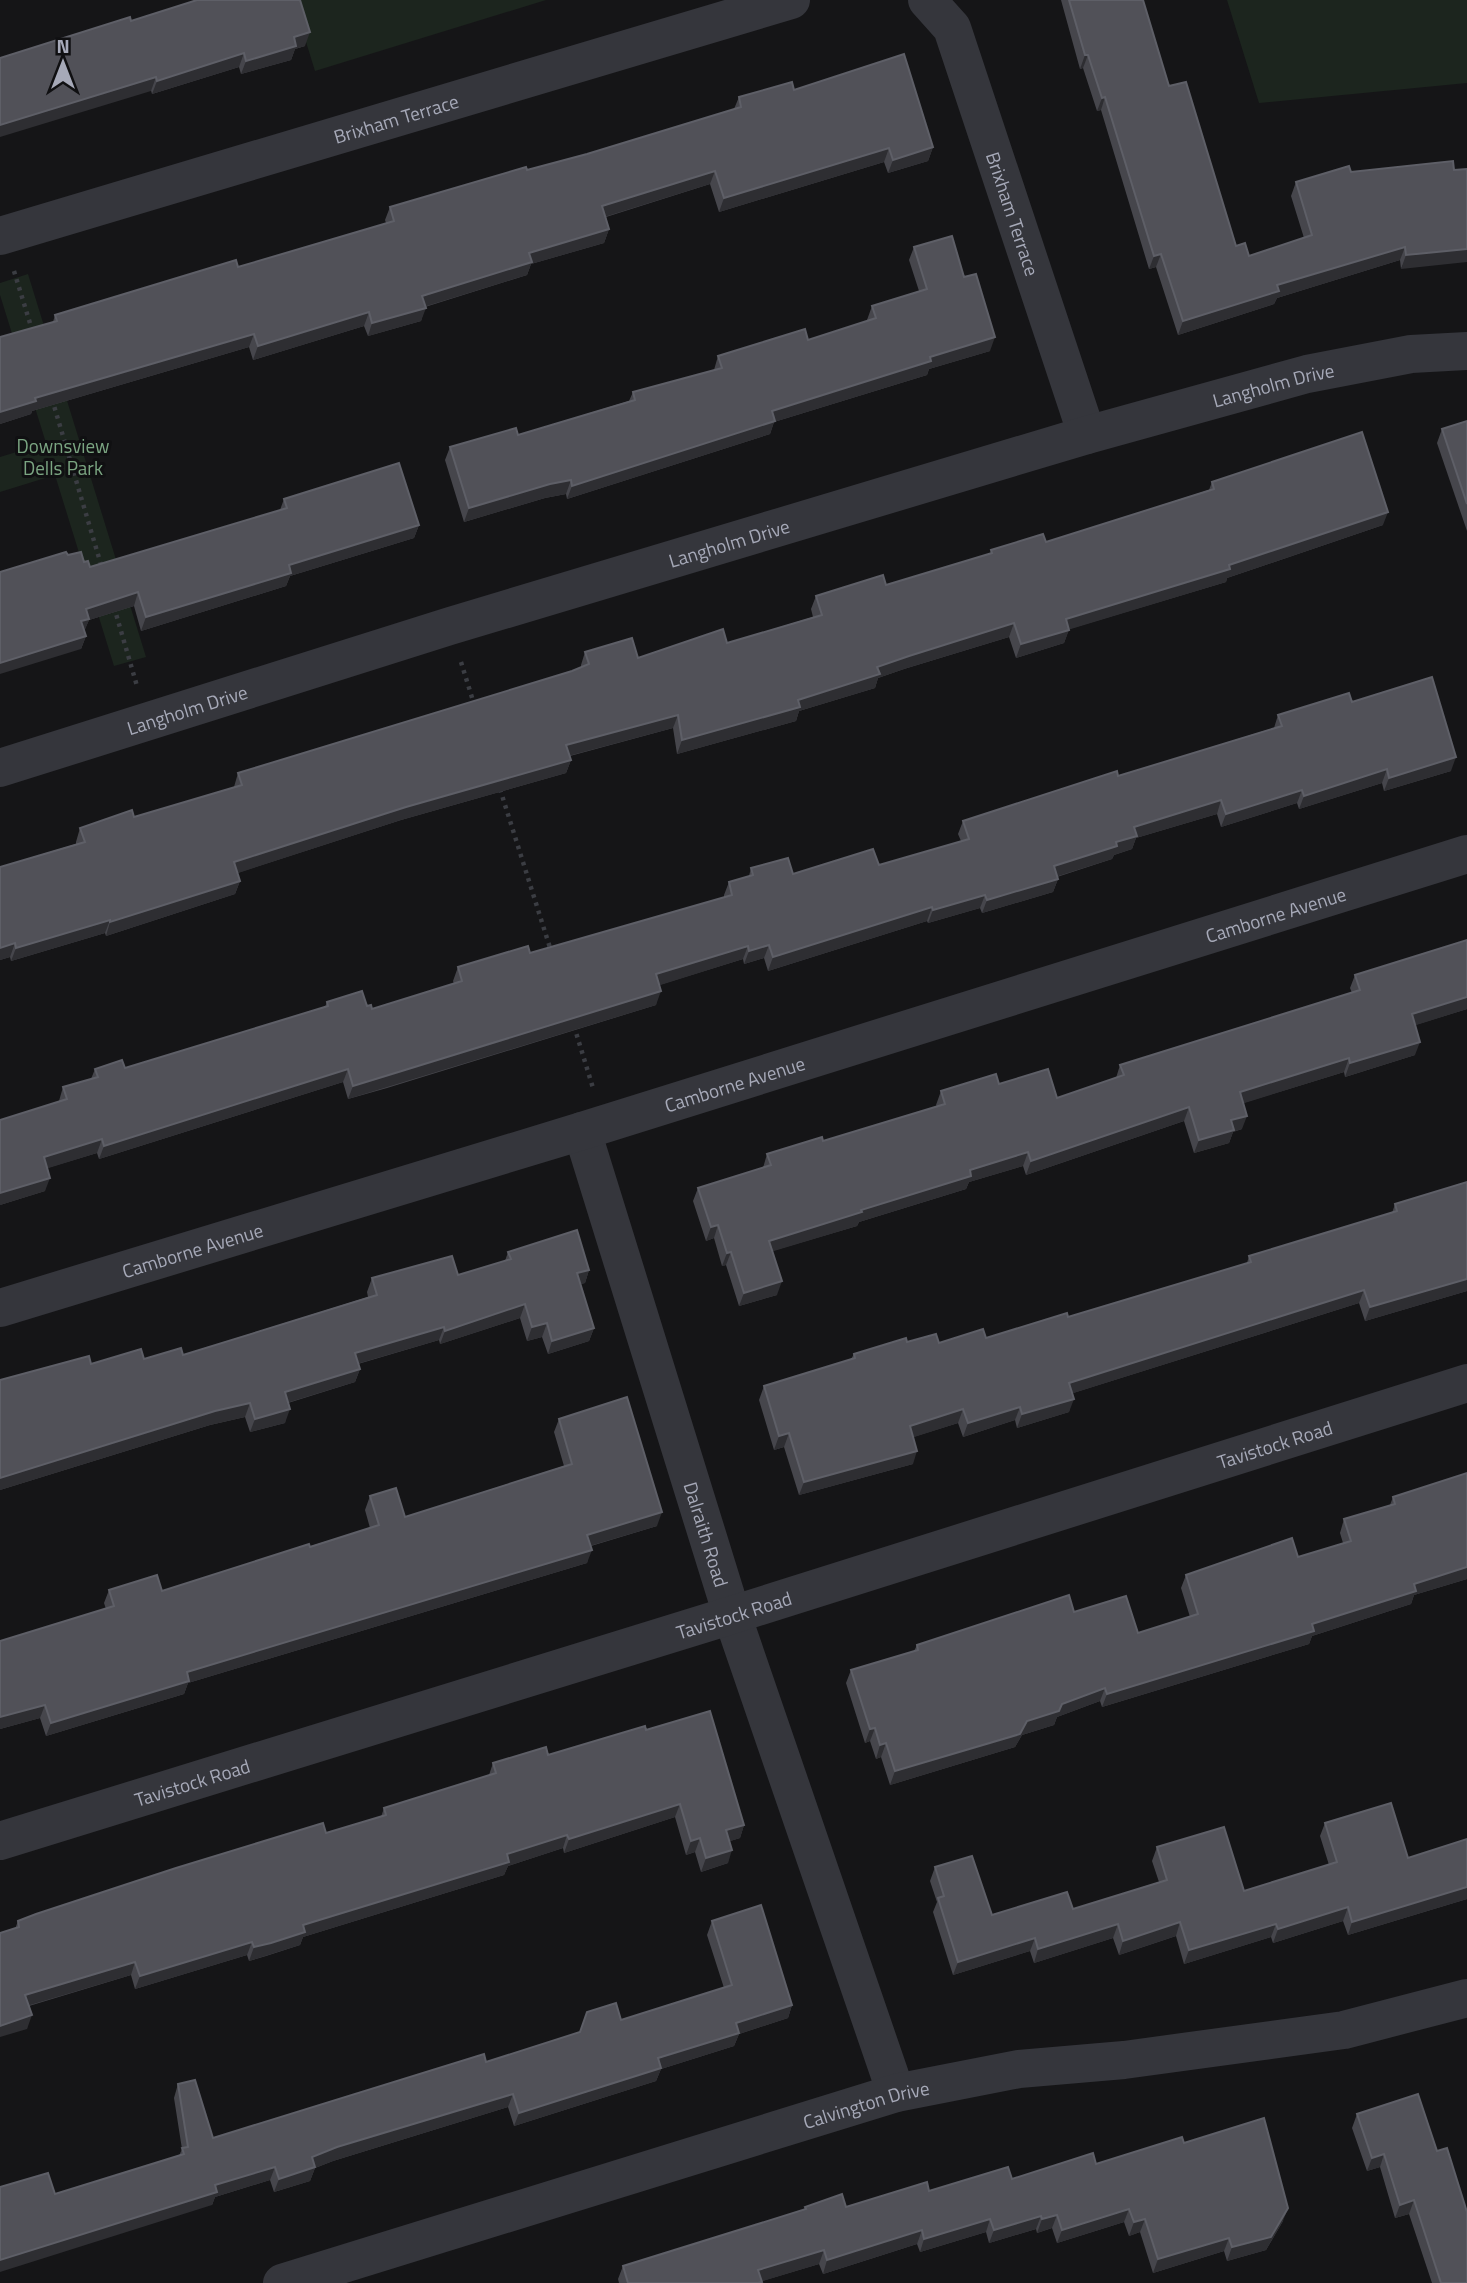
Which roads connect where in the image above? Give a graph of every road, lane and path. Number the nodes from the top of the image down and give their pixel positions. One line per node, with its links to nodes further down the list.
1 (791, 0): 3 (street, Brixham Terrace)
2 (928, 0): 7 (street, Brixham Terrace)
3 (2, 236): 4 (path)
4 (35, 340)
5 (1467, 351): 7 (street, Langholm Drive)
6 (50, 393): 8 (path)
7 (1087, 435): 10 (street, Langholm Drive)
8 (104, 576)
9 (112, 602): 12 (path)
10 (450, 626): 11 (path); 12 (street, Langholm Drive)
11 (478, 717)
12 (147, 720): 13 (street, Langholm Drive)
13 (0, 768)
14 (498, 782): 16 (path)
15 (1467, 854): 18 (street, Camborne Avenue)
16 (551, 952)
17 (572, 1018): 18 (path)
18 (593, 1127): 19 (street, Camborne Avenue); 21 (street, Dalraith Road)
19 (0, 1308)
20 (1467, 1383): 21 (street, Tavistock Road)
21 (732, 1615): 22 (street, Tavistock Road); 24 (street, Dalraith Road)
22 (0, 1841)
23 (1467, 1998): 24 (street, Calvington Drive)
24 (896, 2092): 25 (street, Calvington Drive)
25 (329, 2276): 26 (street, Calvington Drive)
26 (282, 2283)

